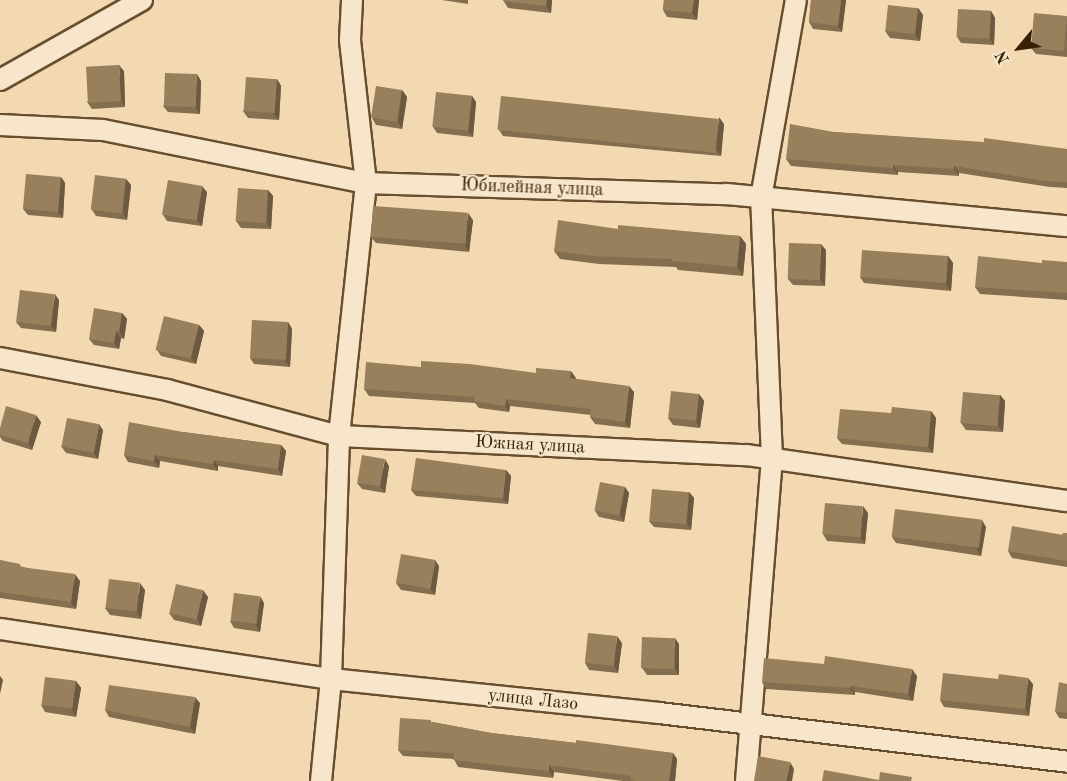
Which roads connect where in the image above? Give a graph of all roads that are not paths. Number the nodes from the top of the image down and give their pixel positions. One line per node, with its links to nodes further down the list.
1 (142, 0): 4 (street)
2 (352, 0): 6 (street)
3 (796, 0): 7 (street)
4 (0, 80)
5 (0, 125): 6 (street, Юбилейная улица)
6 (366, 183): 7 (street, Юбилейная улица); 10 (street)
7 (761, 198): 8 (street, Юбилейная улица); 11 (street)
8 (1067, 226)
9 (0, 358): 10 (street, Южная улица)
10 (339, 436): 11 (street, Южная улица); 14 (street)
11 (772, 459): 12 (street, Южная улица); 15 (street)
12 (1067, 501)
13 (0, 629): 14 (street, улица Лазо)
14 (331, 679): 15 (street, улица Лазо); 17 (street)
15 (753, 724): 16 (street, улица Лазо); 18 (street)
16 (1067, 762)
17 (321, 781)
18 (746, 781)

